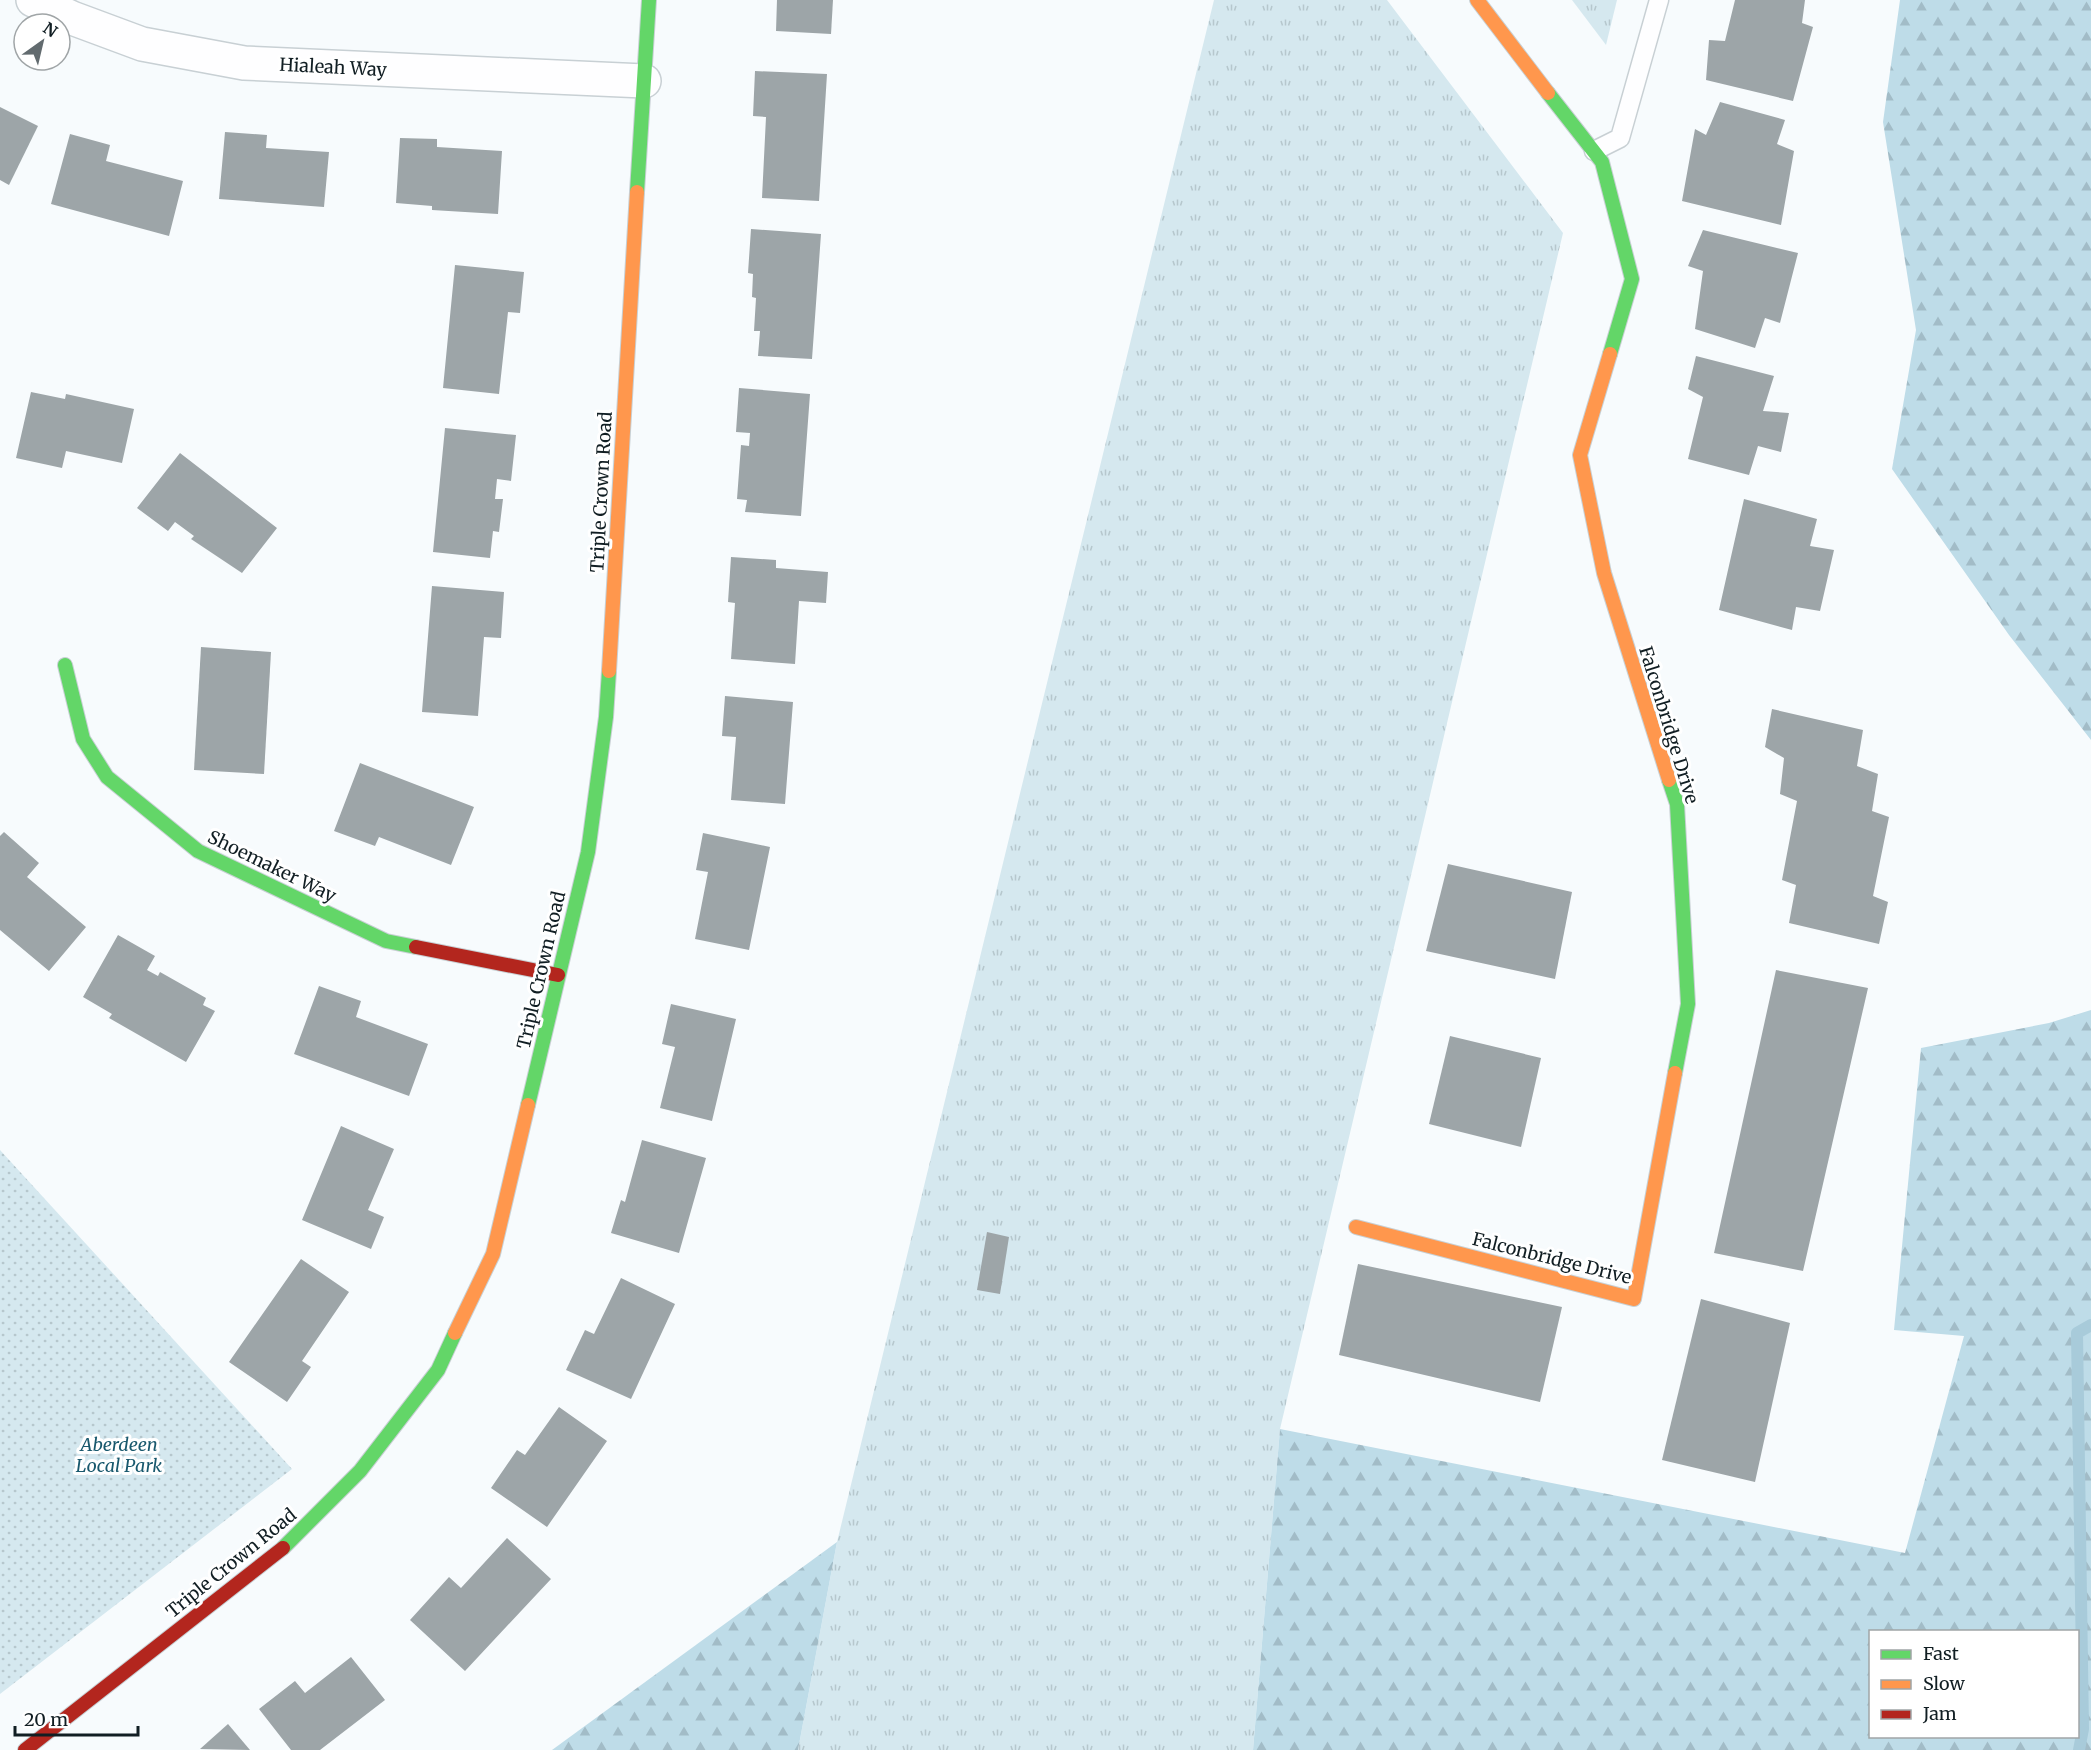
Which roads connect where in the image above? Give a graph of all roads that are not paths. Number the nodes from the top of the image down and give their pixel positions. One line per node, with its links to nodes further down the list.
1 (33, 0): 5 (street, Hialeah Way)
2 (649, 0): 5 (street, Triple Crown Road)
3 (1477, 0): 6 (street, Falconbridge Drive)
4 (1659, 0): 6 (lane)
5 (644, 81): 8 (street, Triple Crown Road)
6 (1594, 151): 9 (street, Falconbridge Drive)
7 (65, 665): 8 (street, Shoemaker Way)
8 (558, 975): 10 (street, Triple Crown Road)
9 (1356, 1227)
10 (25, 1750)

